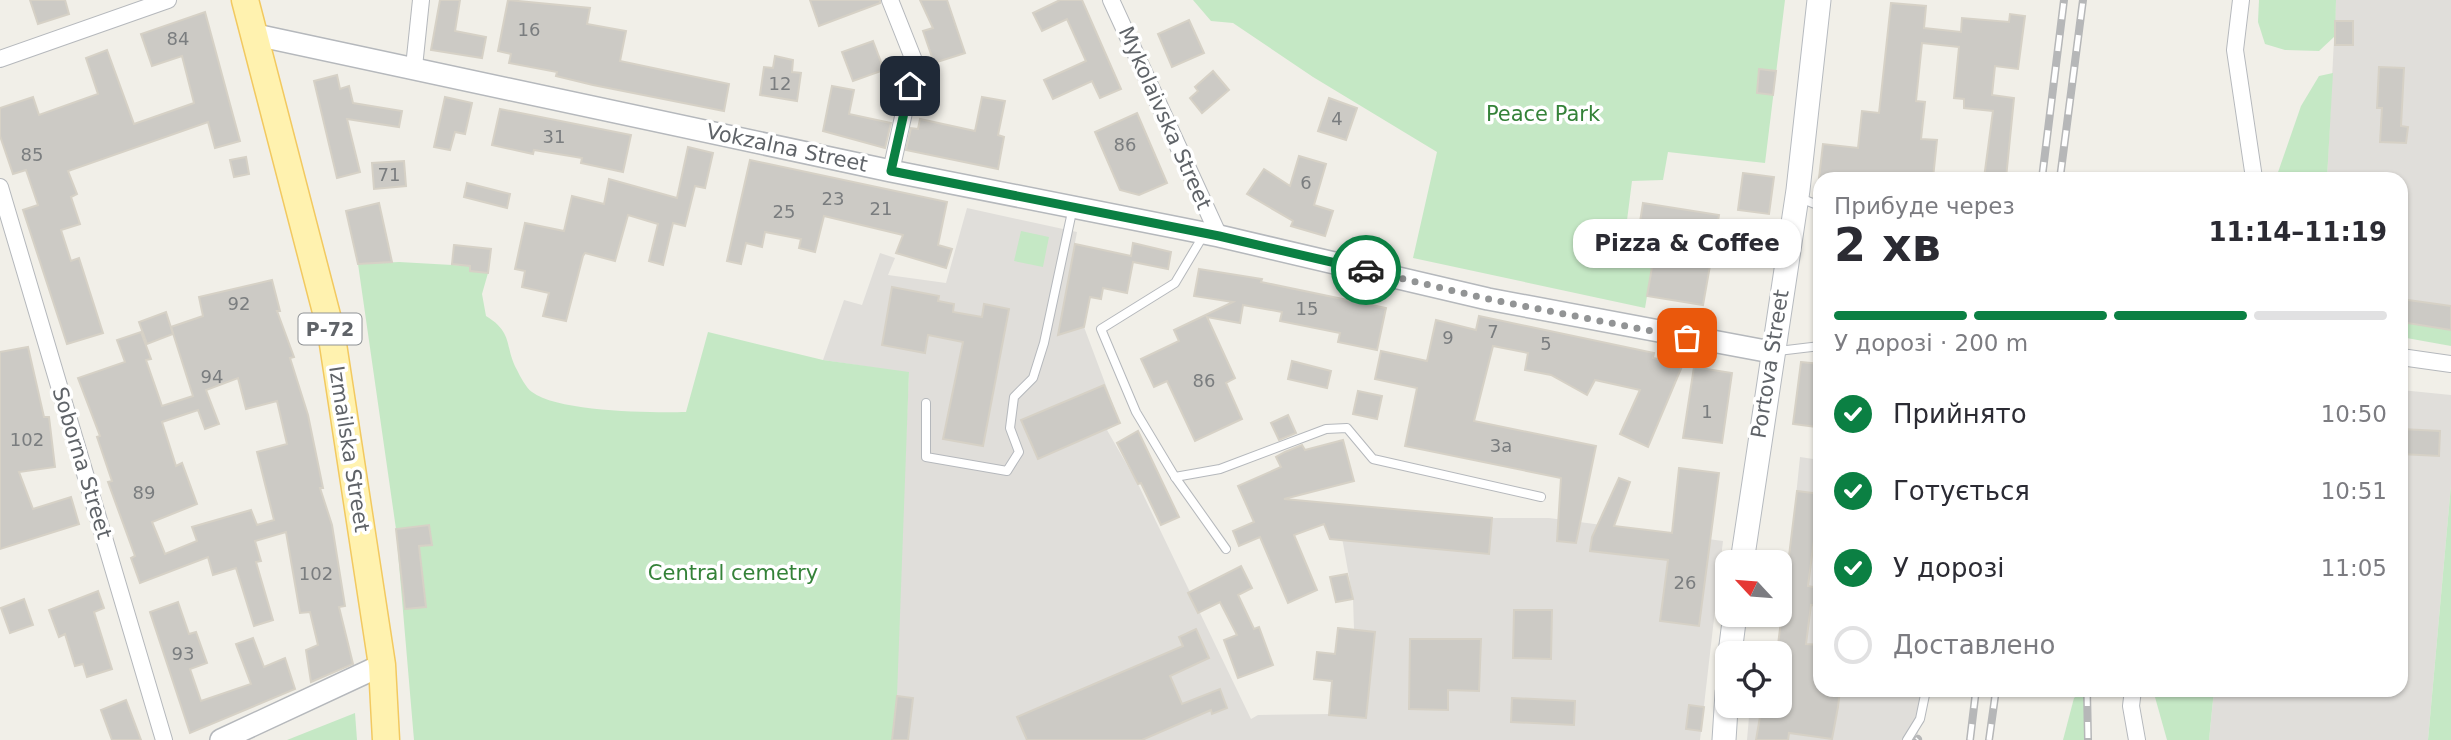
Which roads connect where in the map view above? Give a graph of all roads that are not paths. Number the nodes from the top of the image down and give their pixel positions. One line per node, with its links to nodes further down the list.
1 (168, 0): 9 (street)
2 (245, 0): 8 (main road, Izmailska Street / Р-72)
3 (421, 0): 10 (street)
4 (890, 0): 11 (street)
5 (1111, 0): 17 (street, Mykolaivska Street)
6 (1819, 0): 14 (main road, Portova Street)
7 (2241, 0): 12 (street)
8 (256, 35): 10 (street, Vokzalna Street); 27 (main road, Izmailska Street / Р-72)
9 (0, 59)
10 (414, 67): 11 (street, Vokzalna Street)
11 (891, 171): 16 (street, Vokzalna Street)
12 (2253, 172)
13 (0, 187): 31 (street, Soborna Street)
14 (1797, 197): 15 (lane); 19 (main road, Portova Street)
15 (1813, 203)
16 (1073, 207): 17 (street, Vokzalna Street); 22 (lane)
17 (1212, 235): 19 (street, Vokzalna Street); 23 (lane)
18 (1813, 347): 19 (lane)
19 (1771, 352): 26 (main road, Portova Street)
20 (2408, 358): 21 (street)
21 (2451, 364)
22 (926, 403)
23 (1175, 477): 24 (lane); 25 (lane)
24 (1541, 497)
25 (1226, 549)
26 (1744, 550)
27 (382, 664): 32 (street); 33 (main road, Izmailska Street / Р-72)
28 (1925, 697): 35 (lane)
29 (2132, 697): 36 (street)
30 (1725, 718): 34 (main road)
31 (164, 740)
32 (221, 740)
33 (386, 740)
34 (1724, 740)
35 (1907, 740)
36 (2137, 740)

